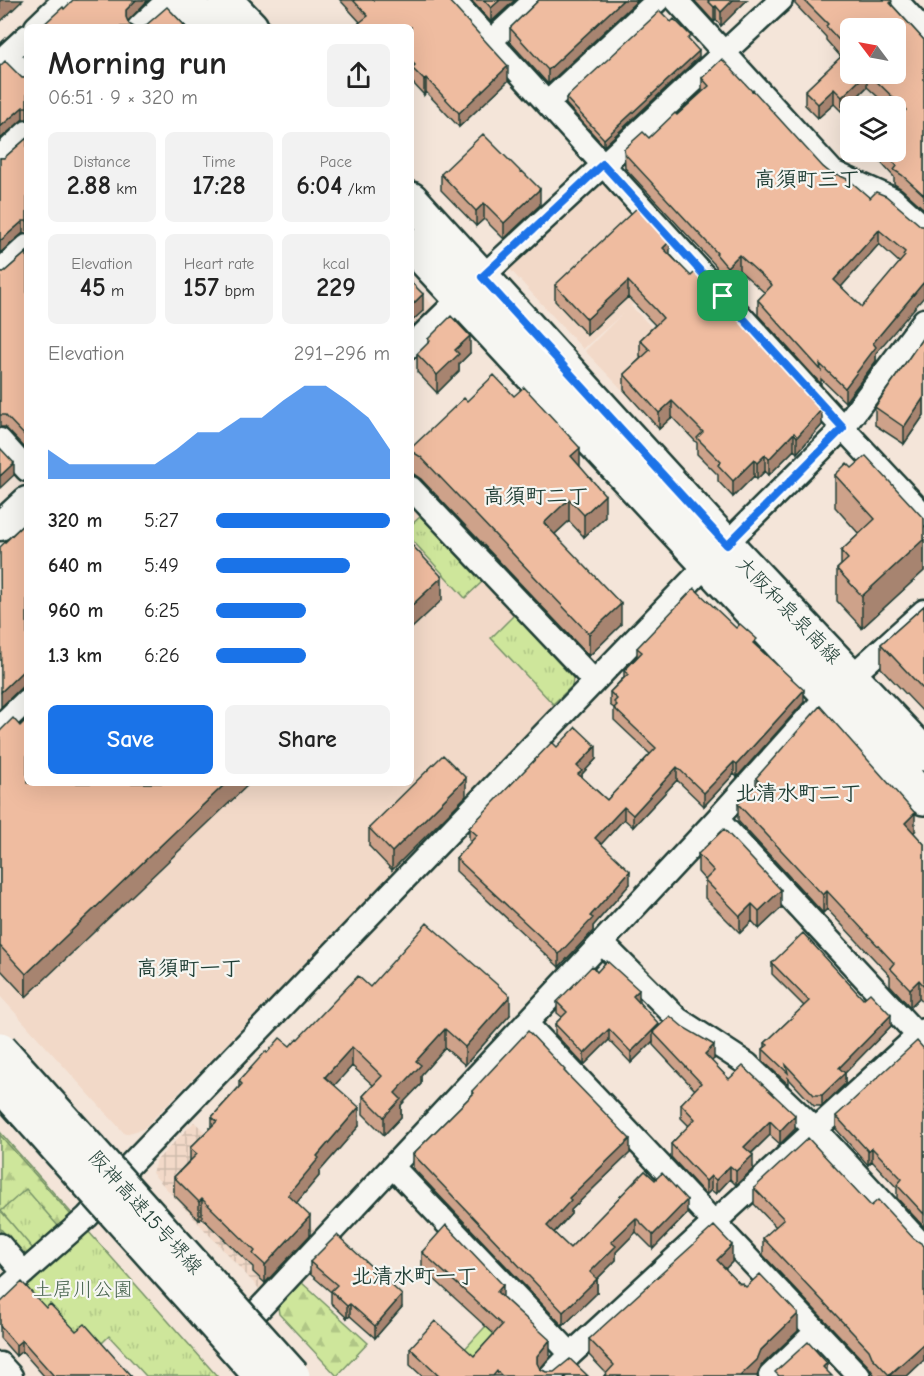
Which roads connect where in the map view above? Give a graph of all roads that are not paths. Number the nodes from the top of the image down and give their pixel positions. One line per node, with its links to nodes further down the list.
1 (64, 0): 11 (street)
2 (168, 0): 12 (street)
3 (184, 0): 13 (main road)
4 (225, 0): 14 (main road)
5 (453, 0): 17 (street)
6 (535, 0): 17 (street)
7 (658, 0): 21 (street)
8 (676, 0): 18 (street)
9 (781, 0): 18 (street)
10 (896, 0): 15 (street)
11 (39, 24)
12 (142, 24)
13 (207, 24)
14 (248, 24)
15 (924, 31)
16 (24, 39): 19 (street)
17 (491, 42): 21 (street)
18 (725, 53): 24 (street); 26 (street)
19 (4, 58): 20 (street)
20 (24, 75)
21 (547, 103): 24 (street)
22 (24, 135): 23 (street)
23 (0, 157)
24 (603, 164): 30 (street); 33 (street)
25 (414, 203): 30 (main road, 大阪和泉泉南線)
26 (924, 227)
27 (414, 247): 30 (main road, 大阪和泉泉南線)
28 (24, 249): 29 (street)
29 (0, 271)
30 (471, 287): 32 (street); 40 (main road, 大阪和泉泉南線)
31 (924, 320): 33 (street)
32 (414, 343)
33 (843, 428): 38 (street); 40 (street)
34 (0, 440): 35 (street)
35 (24, 467)
36 (414, 491): 42 (street)
37 (24, 504): 39 (street)
38 (924, 515)
39 (0, 526)
40 (717, 555): 42 (street); 43 (main road, 大阪和泉泉南線)
41 (924, 611): 43 (street)
42 (594, 681): 58 (street)
43 (840, 686): 46 (main road, 大阪和泉泉南線); 47 (main road, 大阪和泉泉南線); 48 (street)
44 (24, 703): 45 (street)
45 (0, 726)
46 (924, 754)
47 (924, 798)
48 (717, 819): 49 (street); 51 (street)
49 (602, 943): 50 (street); 56 (street)
50 (526, 1023): 57 (street); 60 (street)
51 (922, 1036): 56 (street)
52 (0, 1044): 58 (street)
53 (0, 1048): 72 (main road, 阪神高速15号堺線, bridge)
54 (0, 1084): 71 (main road, 阪神高速15号堺線, bridge)
55 (0, 1091): 59 (street)
56 (815, 1129): 60 (street); 62 (street)
57 (393, 1167): 65 (street); 67 (street)
58 (118, 1177): 59 (street); 65 (street)
59 (100, 1203): 63 (street); 70 (street)
60 (716, 1223): 66 (street); 67 (street)
61 (0, 1245): 63 (street)
62 (924, 1246)
63 (24, 1273): 64 (street)
64 (0, 1294)
65 (247, 1322): 72 (street)
66 (817, 1331): 74 (street); 75 (street)
67 (571, 1354): 73 (street)
68 (0, 1364): 69 (street)
69 (11, 1376)
70 (256, 1376)
71 (261, 1376)
72 (295, 1376)
73 (550, 1376)
74 (770, 1376)
75 (859, 1376)

